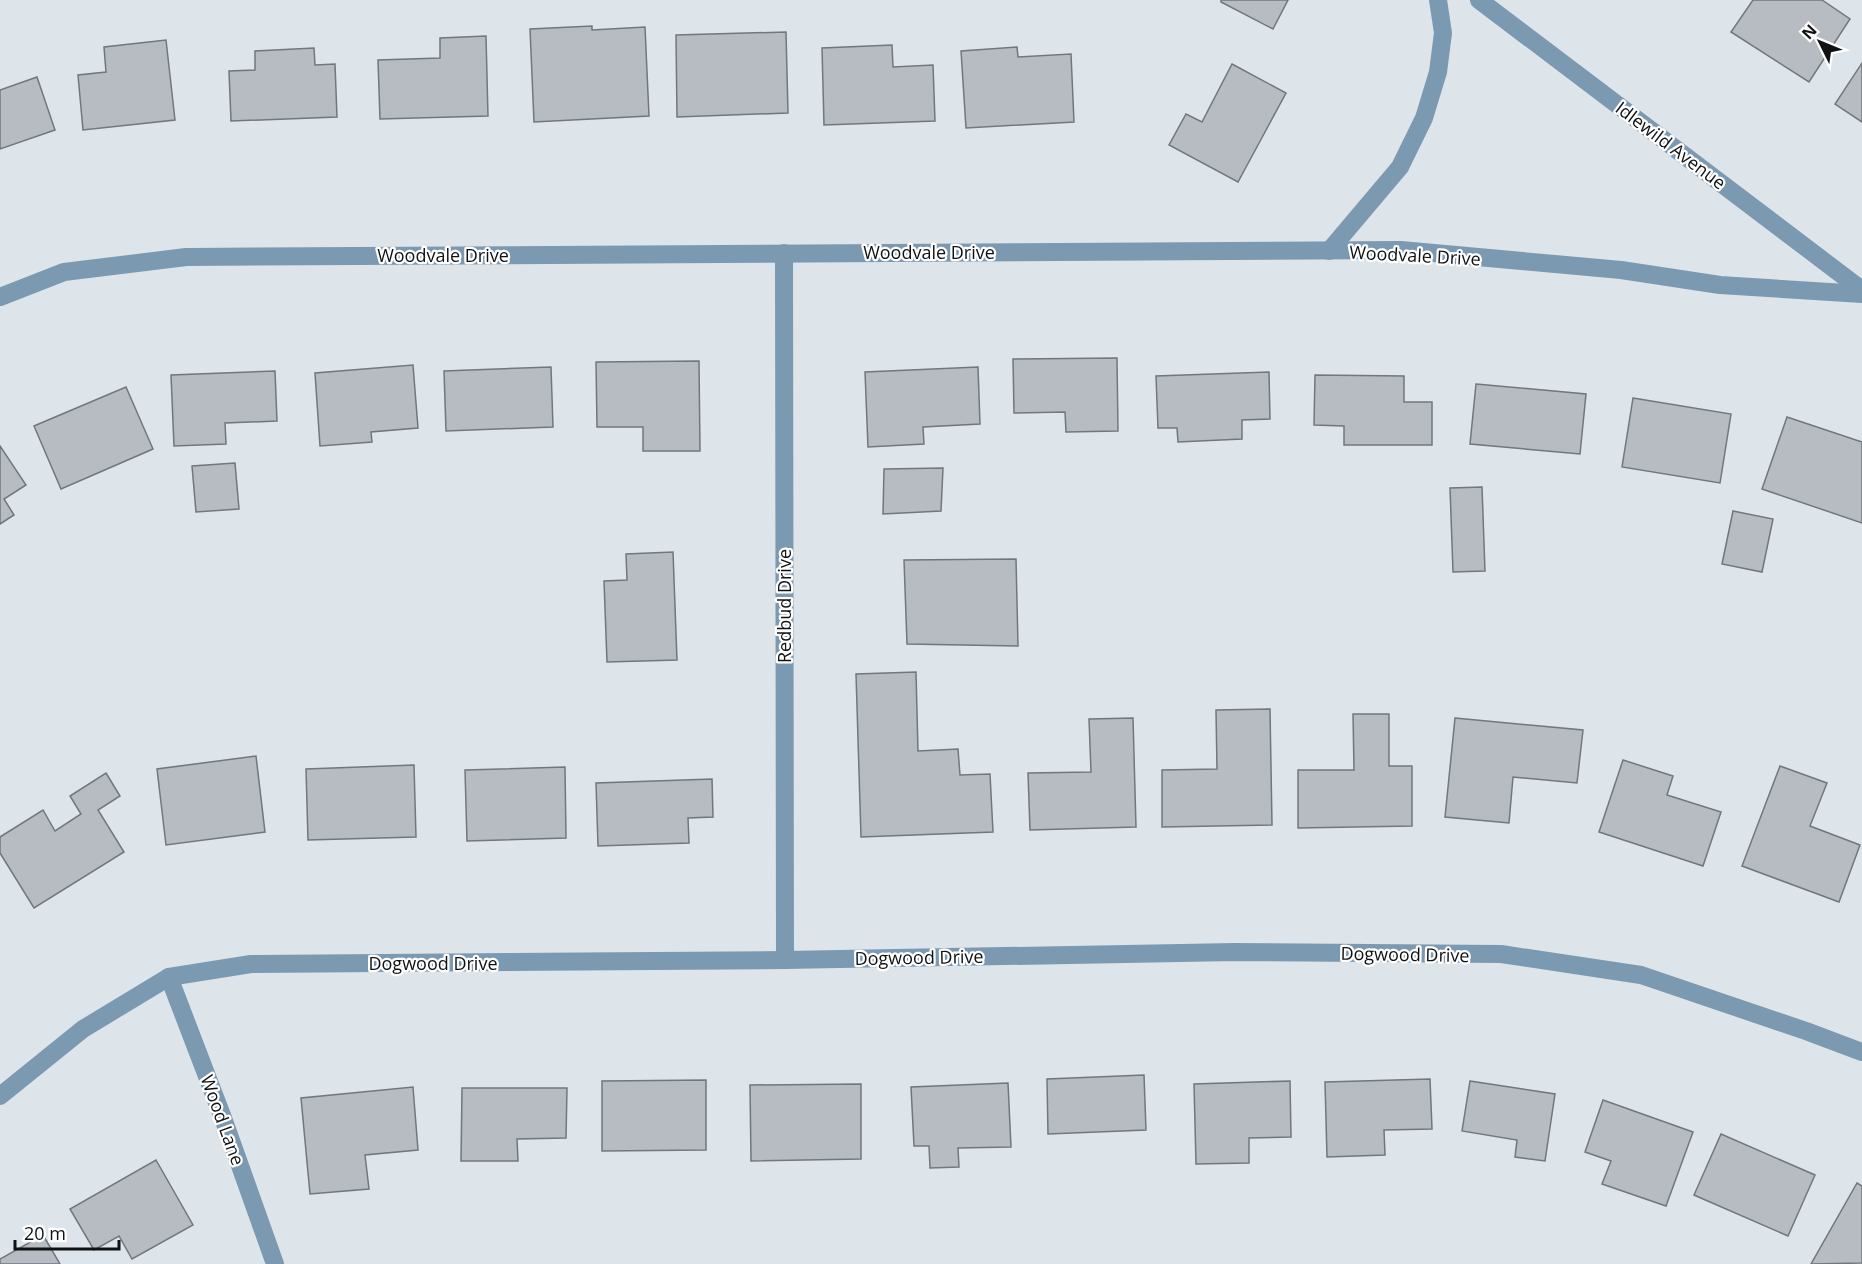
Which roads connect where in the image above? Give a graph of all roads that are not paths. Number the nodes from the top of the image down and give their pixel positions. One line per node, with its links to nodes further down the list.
1 (1438, 0): 3 (street)
2 (1479, 0): 5 (street, Idlewild Avenue)
3 (1329, 251): 4 (street, Woodvale Drive); 5 (street, Woodvale Drive)
4 (783, 253): 6 (street, Woodvale Drive); 7 (street, Redbud Drive)
5 (1862, 292)
6 (0, 297)
7 (785, 960): 8 (street, Dogwood Drive); 9 (street, Dogwood Drive)
8 (169, 977): 10 (street, Dogwood Drive); 11 (street, Wood Lane)
9 (1862, 1052)
10 (0, 1096)
11 (275, 1264)

